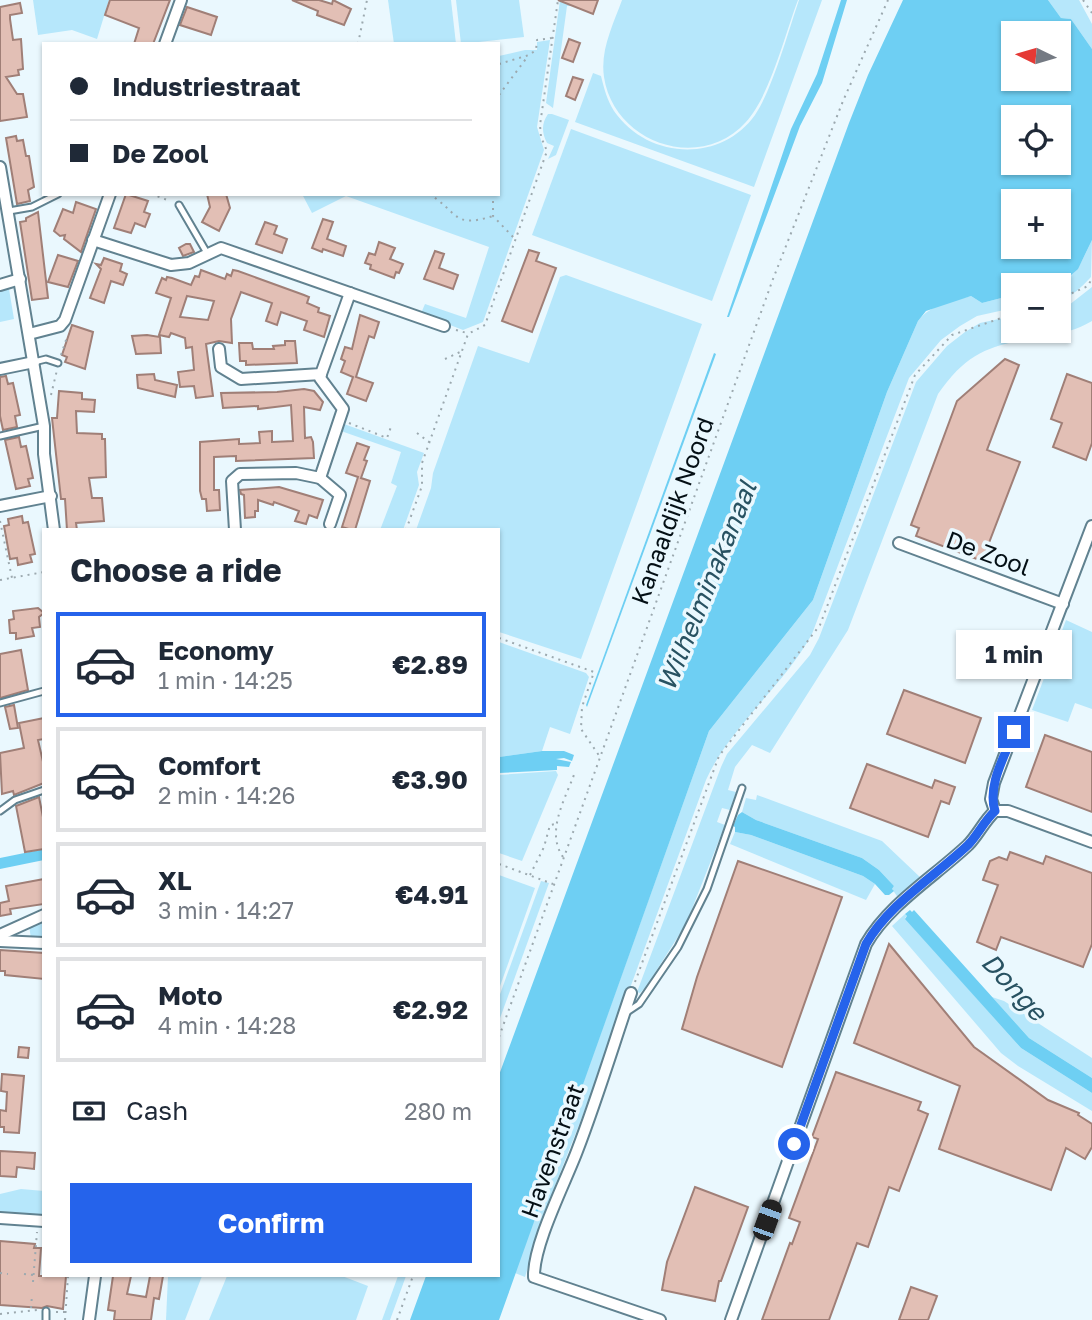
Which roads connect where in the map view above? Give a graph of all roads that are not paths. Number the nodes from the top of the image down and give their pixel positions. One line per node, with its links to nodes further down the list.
1 (181, 0): 2 (street)
2 (166, 42)
3 (0, 167): 7 (street)
4 (54, 196): 7 (lane)
5 (109, 196): 8 (street)
6 (179, 205): 9 (lane)
7 (8, 211): 10 (street)
8 (93, 240): 9 (street); 14 (street)
9 (208, 254): 12 (street)
10 (20, 279): 11 (street); 14 (street)
11 (0, 285)
12 (350, 293): 13 (street); 19 (street)
13 (444, 326)
14 (29, 334): 16 (street)
15 (219, 349): 19 (street)
16 (34, 362): 17 (lane); 18 (street); 20 (street)
17 (58, 363)
18 (0, 369)
19 (321, 374): 22 (street)
20 (44, 426): 21 (lane); 23 (street)
21 (0, 436)
22 (320, 478): 25 (street); 28 (street)
23 (51, 496): 24 (street); 27 (street)
24 (0, 506)
25 (330, 524)
26 (1092, 526): 30 (street)
27 (54, 528)
28 (235, 528)
29 (899, 543): 30 (street, De Zool)
30 (1063, 604): 36 (street)
31 (42, 692): 32 (lane)
32 (0, 703)
33 (742, 788): 43 (lane)
34 (42, 791): 35 (lane)
35 (0, 811)
36 (995, 811): 37 (street); 51 (street)
37 (1092, 842)
38 (42, 916): 39 (street)
39 (0, 935)
40 (0, 941): 41 (street)
41 (42, 943)
42 (631, 993): 43 (street, Havenstraat)
43 (624, 1013): 50 (street, Havenstraat)
44 (0, 1218): 45 (street)
45 (41, 1221)
46 (95, 1277): 49 (street)
47 (46, 1311): 48 (lane)
48 (46, 1320)
49 (89, 1320)
50 (660, 1320)
51 (732, 1320)

